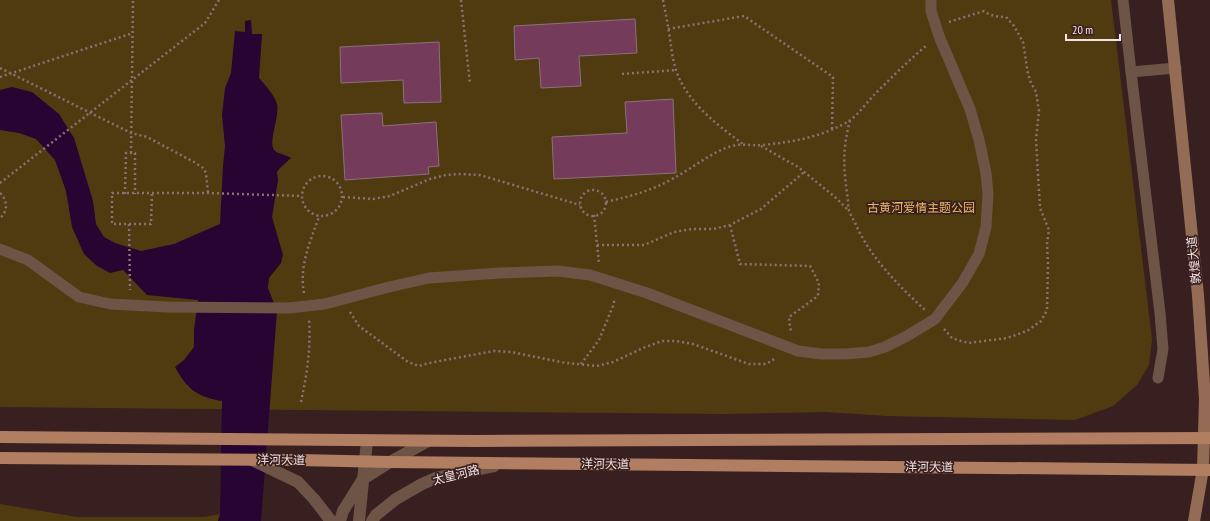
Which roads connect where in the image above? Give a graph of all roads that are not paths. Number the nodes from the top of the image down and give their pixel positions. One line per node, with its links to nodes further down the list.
1 (931, 0): 6 (lane)
2 (1123, 0): 5 (lane)
3 (1168, 0): 4 (main road, 敦煌大道)
4 (1176, 68): 5 (lane); 9 (main road, 敦煌大道)
5 (1131, 72): 7 (lane)
6 (0, 249)
7 (1158, 378)
8 (0, 437): 10 (main road, 洋河大道)
9 (1207, 438): 11 (main road, 洋河大道); 17 (main road, 敦煌大道)
10 (367, 441): 11 (main road, 洋河大道); 14 (street)
11 (428, 441): 15 (street)
12 (0, 458): 13 (main road, 洋河大道)
13 (251, 459): 14 (main road, 洋河大道); 19 (street)
14 (365, 461): 15 (main road, 洋河大道); 18 (street)
15 (390, 462): 16 (main road, 洋河大道); 18 (street)
16 (505, 463): 17 (main road, 洋河大道); 22 (street, 太皇河路)
17 (1206, 470): 23 (main road, 敦煌大道)
18 (363, 479): 20 (street); 21 (street)
19 (331, 521)
20 (340, 521)
21 (359, 521)
22 (372, 521)
23 (1194, 521)

